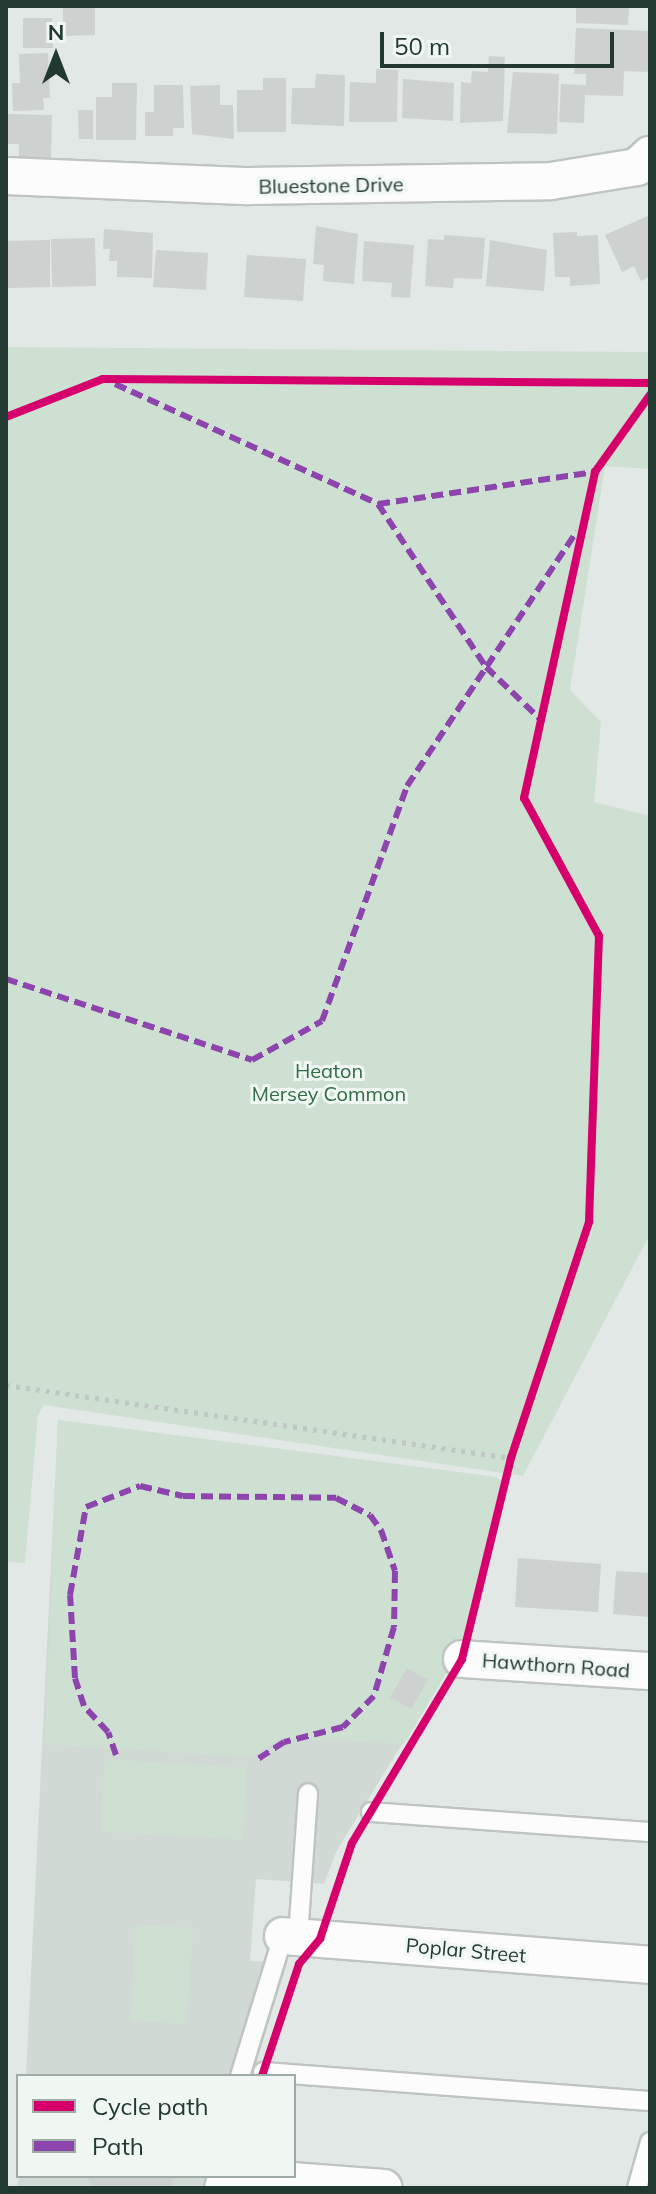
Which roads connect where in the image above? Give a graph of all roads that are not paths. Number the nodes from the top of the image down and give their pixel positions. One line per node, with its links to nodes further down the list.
1 (650, 155): 2 (street, Bluestone Drive)
2 (6, 176)
3 (462, 1659): 4 (street, Hawthorn Road)
4 (650, 1671)
5 (308, 1793): 8 (lane)
6 (371, 1812): 7 (lane)
7 (650, 1832)
8 (291, 1936): 9 (street, Poplar Street); 11 (lane)
9 (650, 1965)
10 (263, 2072): 12 (lane)
11 (241, 2074)
12 (290, 2074)
13 (296, 2074): 14 (lane)
14 (650, 2101)
15 (650, 2142): 18 (lane)
16 (223, 2180): 17 (street)
17 (384, 2188)
18 (637, 2188)

